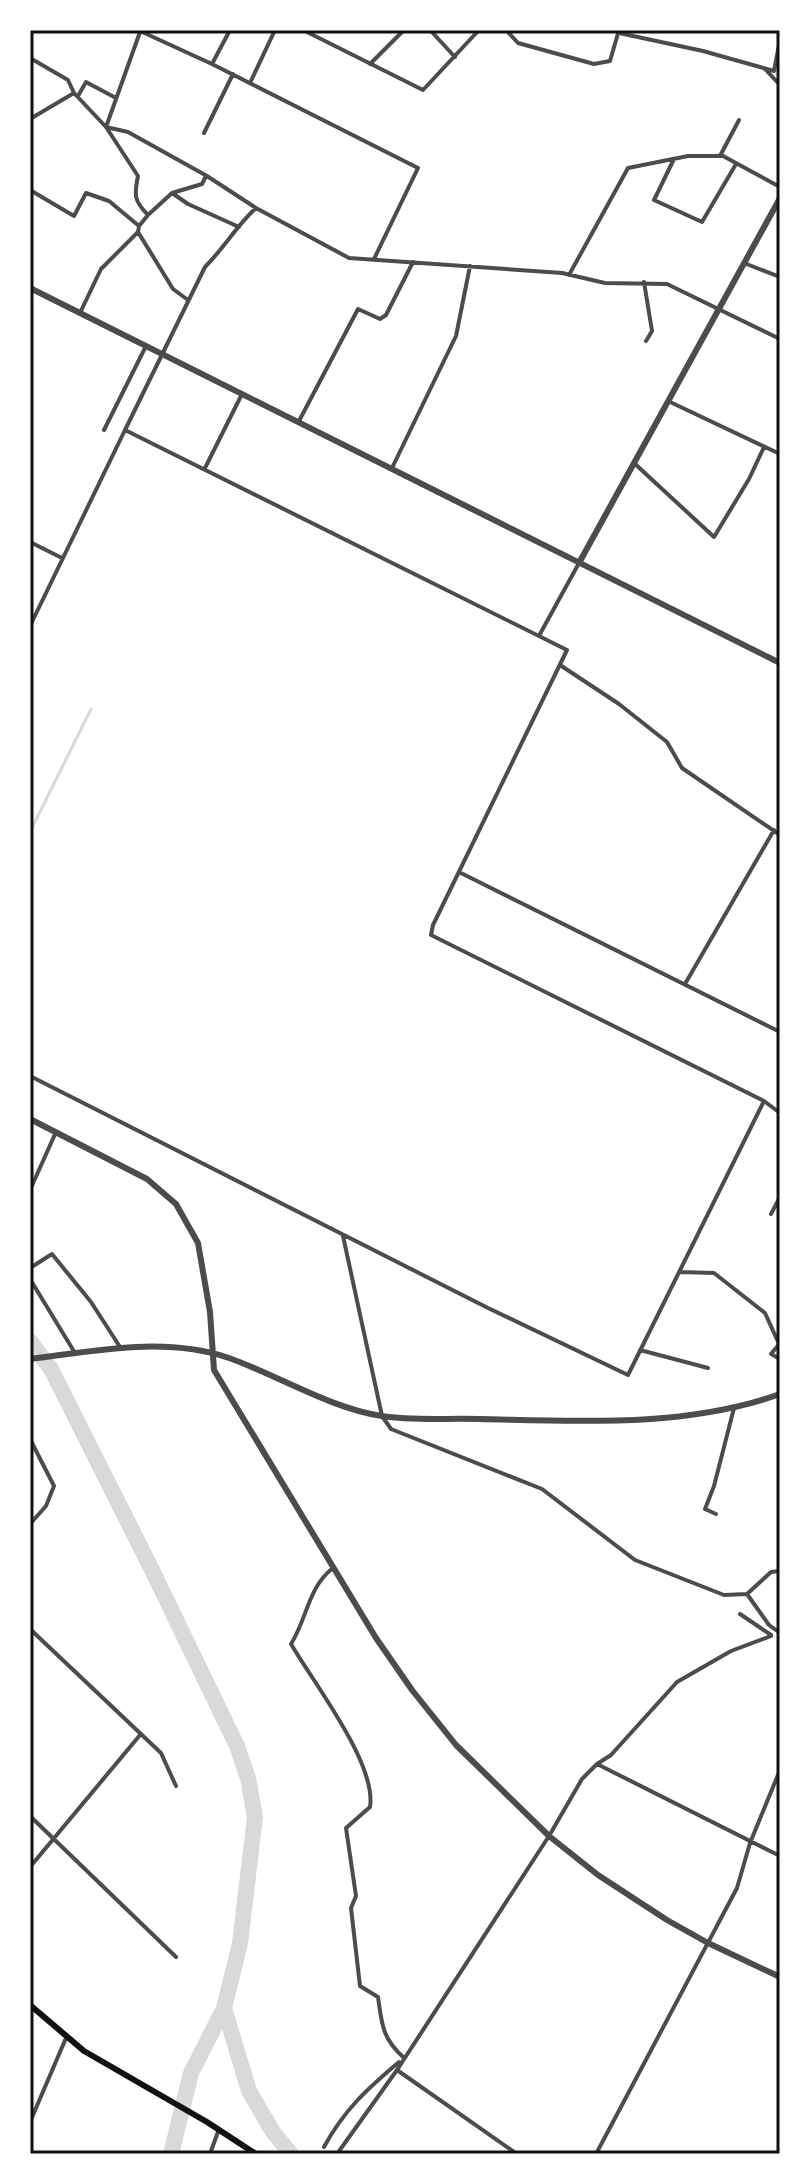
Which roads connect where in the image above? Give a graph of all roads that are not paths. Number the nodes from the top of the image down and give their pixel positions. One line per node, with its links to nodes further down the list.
1 (140, 30): 13 (street); 20 (street)
2 (230, 30): 13 (street)
3 (275, 30): 17 (street)
4 (303, 30): 14 (street)
5 (404, 30): 14 (street)
6 (430, 30): 11 (street)
7 (479, 30): 11 (street)
8 (506, 30): 9 (street)
9 (619, 32): 15 (street)
10 (780, 40): 15 (street)
11 (455, 57): 14 (street)
12 (30, 58): 19 (street)
13 (212, 64): 16 (street)
14 (370, 64)
15 (763, 68): 18 (street)
16 (233, 74): 17 (street); 24 (street)
17 (250, 83): 38 (street)
18 (780, 85)
19 (76, 95): 20 (street); 21 (street); 23 (street)
20 (116, 98): 23 (street)
21 (30, 119)
22 (739, 120): 25 (street)
23 (106, 127): 28 (street); 35 (street)
24 (204, 133)
25 (720, 156): 26 (street); 27 (street)
26 (674, 159): 27 (street); 42 (street)
27 (736, 163): 29 (street)
28 (207, 176): 31 (street); 33 (street)
29 (780, 187)
30 (30, 190): 37 (street)
31 (172, 193): 35 (street); 36 (street)
32 (780, 198): 34 (street)
33 (256, 208): 36 (street); 38 (street)
34 (777, 208): 40 (street)
35 (148, 215): 37 (street)
36 (239, 227): 46 (street)
37 (138, 229): 46 (street); 48 (street)
38 (374, 259): 39 (street)
39 (413, 262): 41 (street); 55 (street)
40 (744, 263): 43 (street); 47 (street)
41 (470, 266): 42 (street); 62 (street)
42 (569, 275): 44 (street)
43 (780, 277)
44 (644, 282): 47 (street); 50 (street)
45 (30, 288): 48 (street)
46 (188, 300): 52 (street)
47 (718, 310): 49 (street); 54 (street)
48 (80, 313): 51 (street)
49 (780, 339)
50 (646, 341)
51 (146, 346): 52 (street); 56 (street)
52 (161, 354): 53 (street); 57 (street)
53 (242, 394): 55 (street); 61 (street)
54 (668, 401): 58 (street); 60 (street)
55 (298, 422): 62 (street)
56 (104, 430)
57 (125, 430): 61 (street); 64 (street)
58 (764, 447): 59 (street); 60 (street)
59 (780, 454)
60 (634, 463): 65 (street)
61 (205, 468): 67 (street)
62 (392, 468): 65 (street)
63 (30, 542): 64 (street)
64 (62, 558): 66 (street)
65 (579, 563): 67 (street); 68 (street)
66 (30, 626)
67 (540, 634): 69 (street)
68 (780, 663)
69 (560, 665): 70 (street); 72 (street)
70 (774, 830): 71 (street); 73 (street)
71 (780, 835)
72 (459, 872): 73 (street); 76 (street)
73 (685, 984): 74 (street)
74 (780, 1032)
75 (30, 1076): 83 (street)
76 (764, 1101): 77 (street); 85 (street)
77 (780, 1113)
78 (30, 1119): 79 (street)
79 (56, 1132): 80 (street); 91 (street)
80 (30, 1190)
81 (780, 1197): 82 (street)
82 (771, 1214)
83 (343, 1236): 89 (street); 97 (street)
84 (30, 1268): 88 (street)
85 (679, 1272): 87 (street); 89 (street)
86 (30, 1279): 90 (street)
87 (780, 1344): 93 (street)
88 (120, 1347): 90 (street); 91 (street)
89 (640, 1350): 94 (street)
90 (75, 1353): 92 (street)
91 (213, 1354): 97 (street); 101 (street)
92 (30, 1359)
93 (780, 1359)
94 (708, 1368)
95 (780, 1394): 96 (street)
96 (734, 1408): 97 (street); 99 (street)
97 (382, 1416): 103 (street)
98 (30, 1439): 100 (street)
99 (716, 1514)
100 (30, 1524)
101 (333, 1568): 112 (street); 122 (street)
102 (780, 1571): 103 (street)
103 (747, 1594): 106 (street)
104 (740, 1614): 108 (street)
105 (30, 1629): 107 (street)
106 (780, 1633)
107 (140, 1735): 110 (street); 113 (street)
108 (597, 1764): 112 (street); 114 (street)
109 (780, 1770): 114 (street)
110 (176, 1786)
111 (30, 1816): 113 (street)
112 (549, 1836): 117 (street); 122 (street)
113 (54, 1839): 116 (street); 118 (street)
114 (750, 1843): 115 (street); 117 (street)
115 (780, 1856)
116 (30, 1867)
117 (708, 1943): 119 (street); 131 (street)
118 (176, 1957)
119 (780, 1977)
120 (30, 2005): 121 (main road)
121 (66, 2038): 124 (street); 125 (main road)
122 (404, 2058): 123 (street); 126 (street)
123 (397, 2070): 129 (street); 130 (street)
124 (30, 2122)
125 (219, 2129): 127 (street); 128 (main road)
126 (324, 2147)
127 (210, 2154)
128 (256, 2154)
129 (337, 2154)
130 (517, 2154)
131 (596, 2154)

